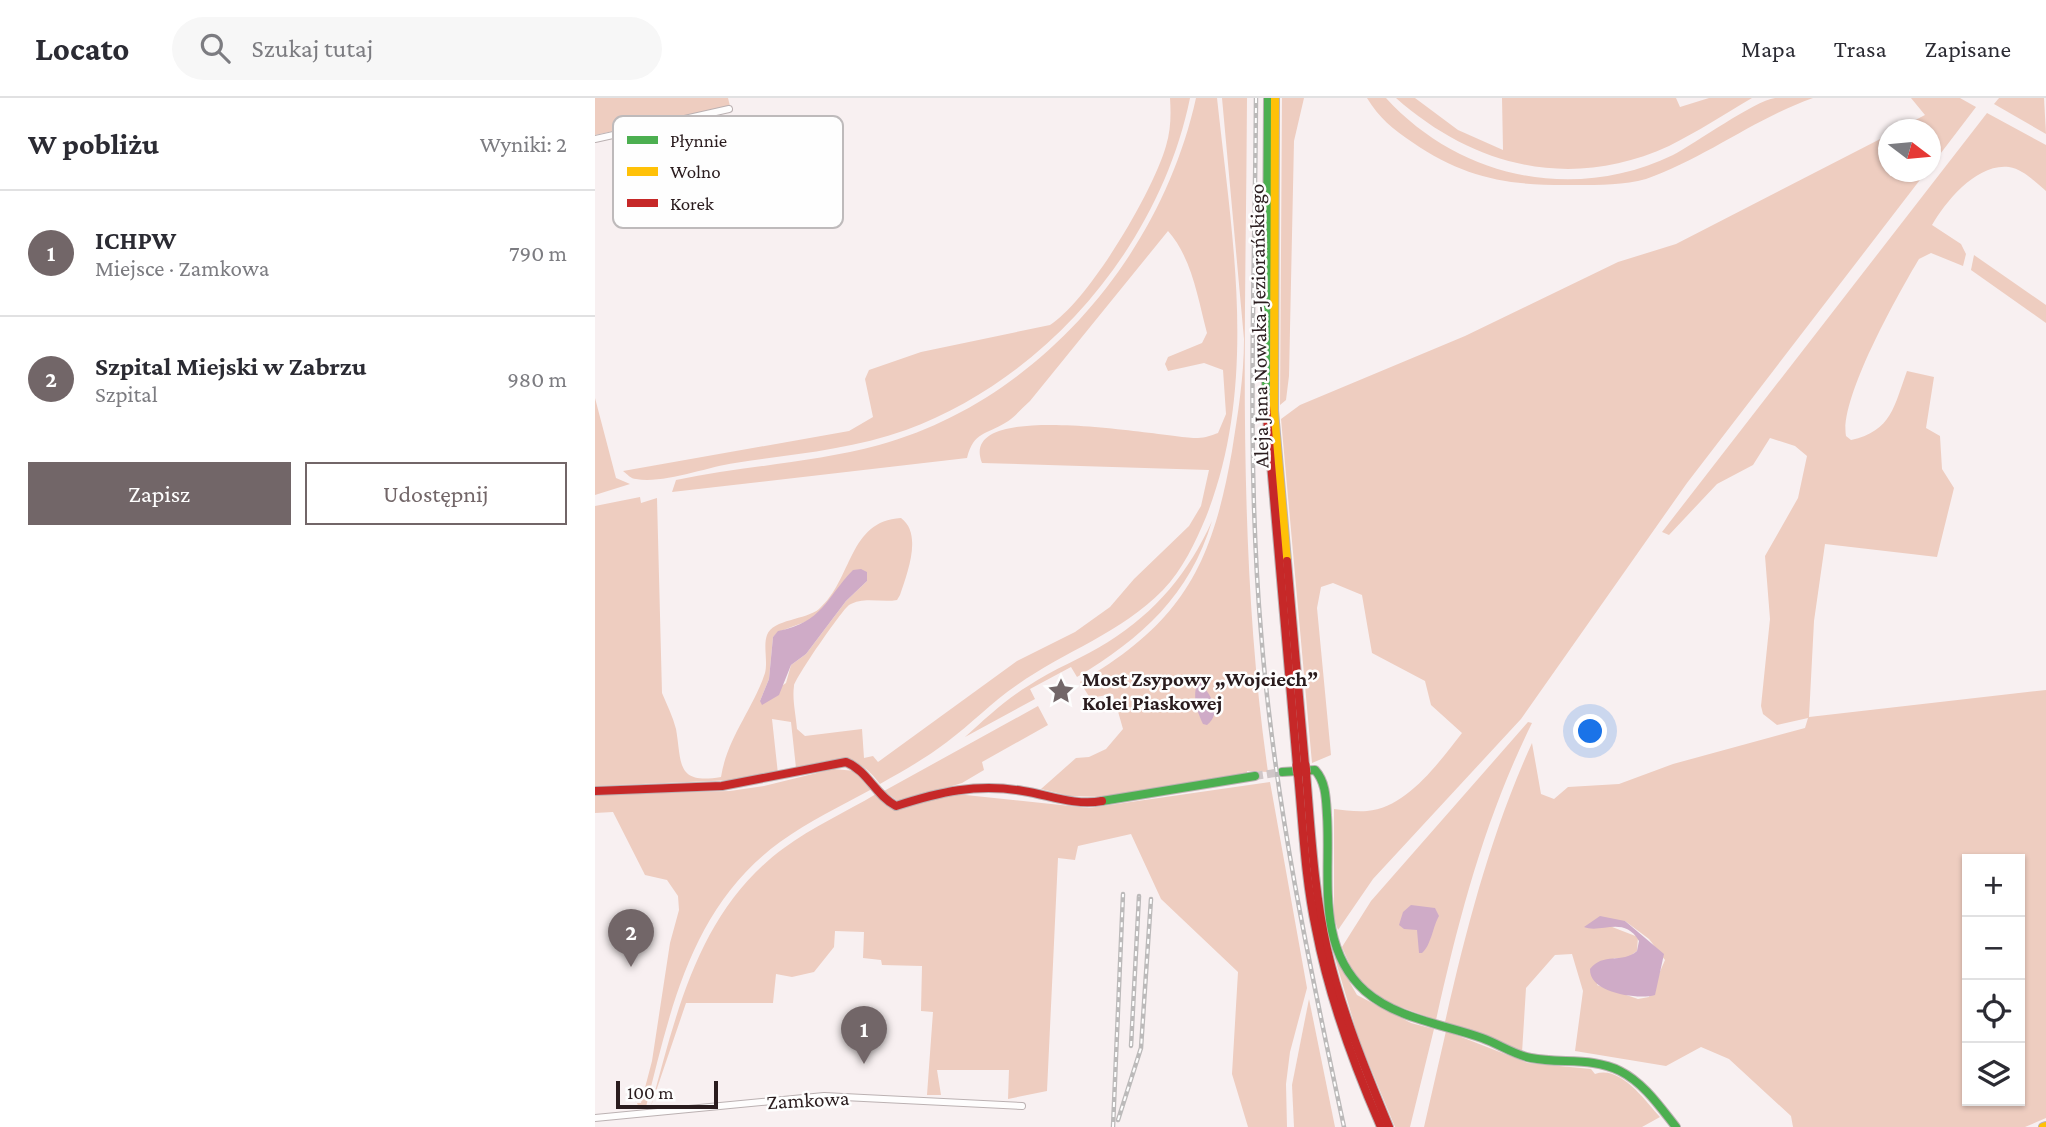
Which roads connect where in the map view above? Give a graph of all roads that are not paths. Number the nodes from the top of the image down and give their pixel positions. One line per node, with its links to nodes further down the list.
1 (1268, 98): 7 (main road, Aleja Jana Nowaka-Jeziorańskiego)
2 (1275, 98): 7 (main road, Aleja Jana Nowaka-Jeziorańskiego)
3 (729, 109): 4 (street)
4 (698, 116)
5 (613, 135): 6 (street)
6 (595, 139)
7 (1301, 769): 13 (main road, Aleja Jana Nowaka-Jeziorańskiego); 14 (main road, Aleja Jana Nowaka-Jeziorańskiego)
8 (1282, 772): 15 (main road)
9 (1255, 776): 10 (main road)
10 (595, 791)
11 (1022, 1106): 12 (street, Zamkowa)
12 (595, 1118)
13 (1381, 1127)
14 (1389, 1127)
15 (1676, 1127)

